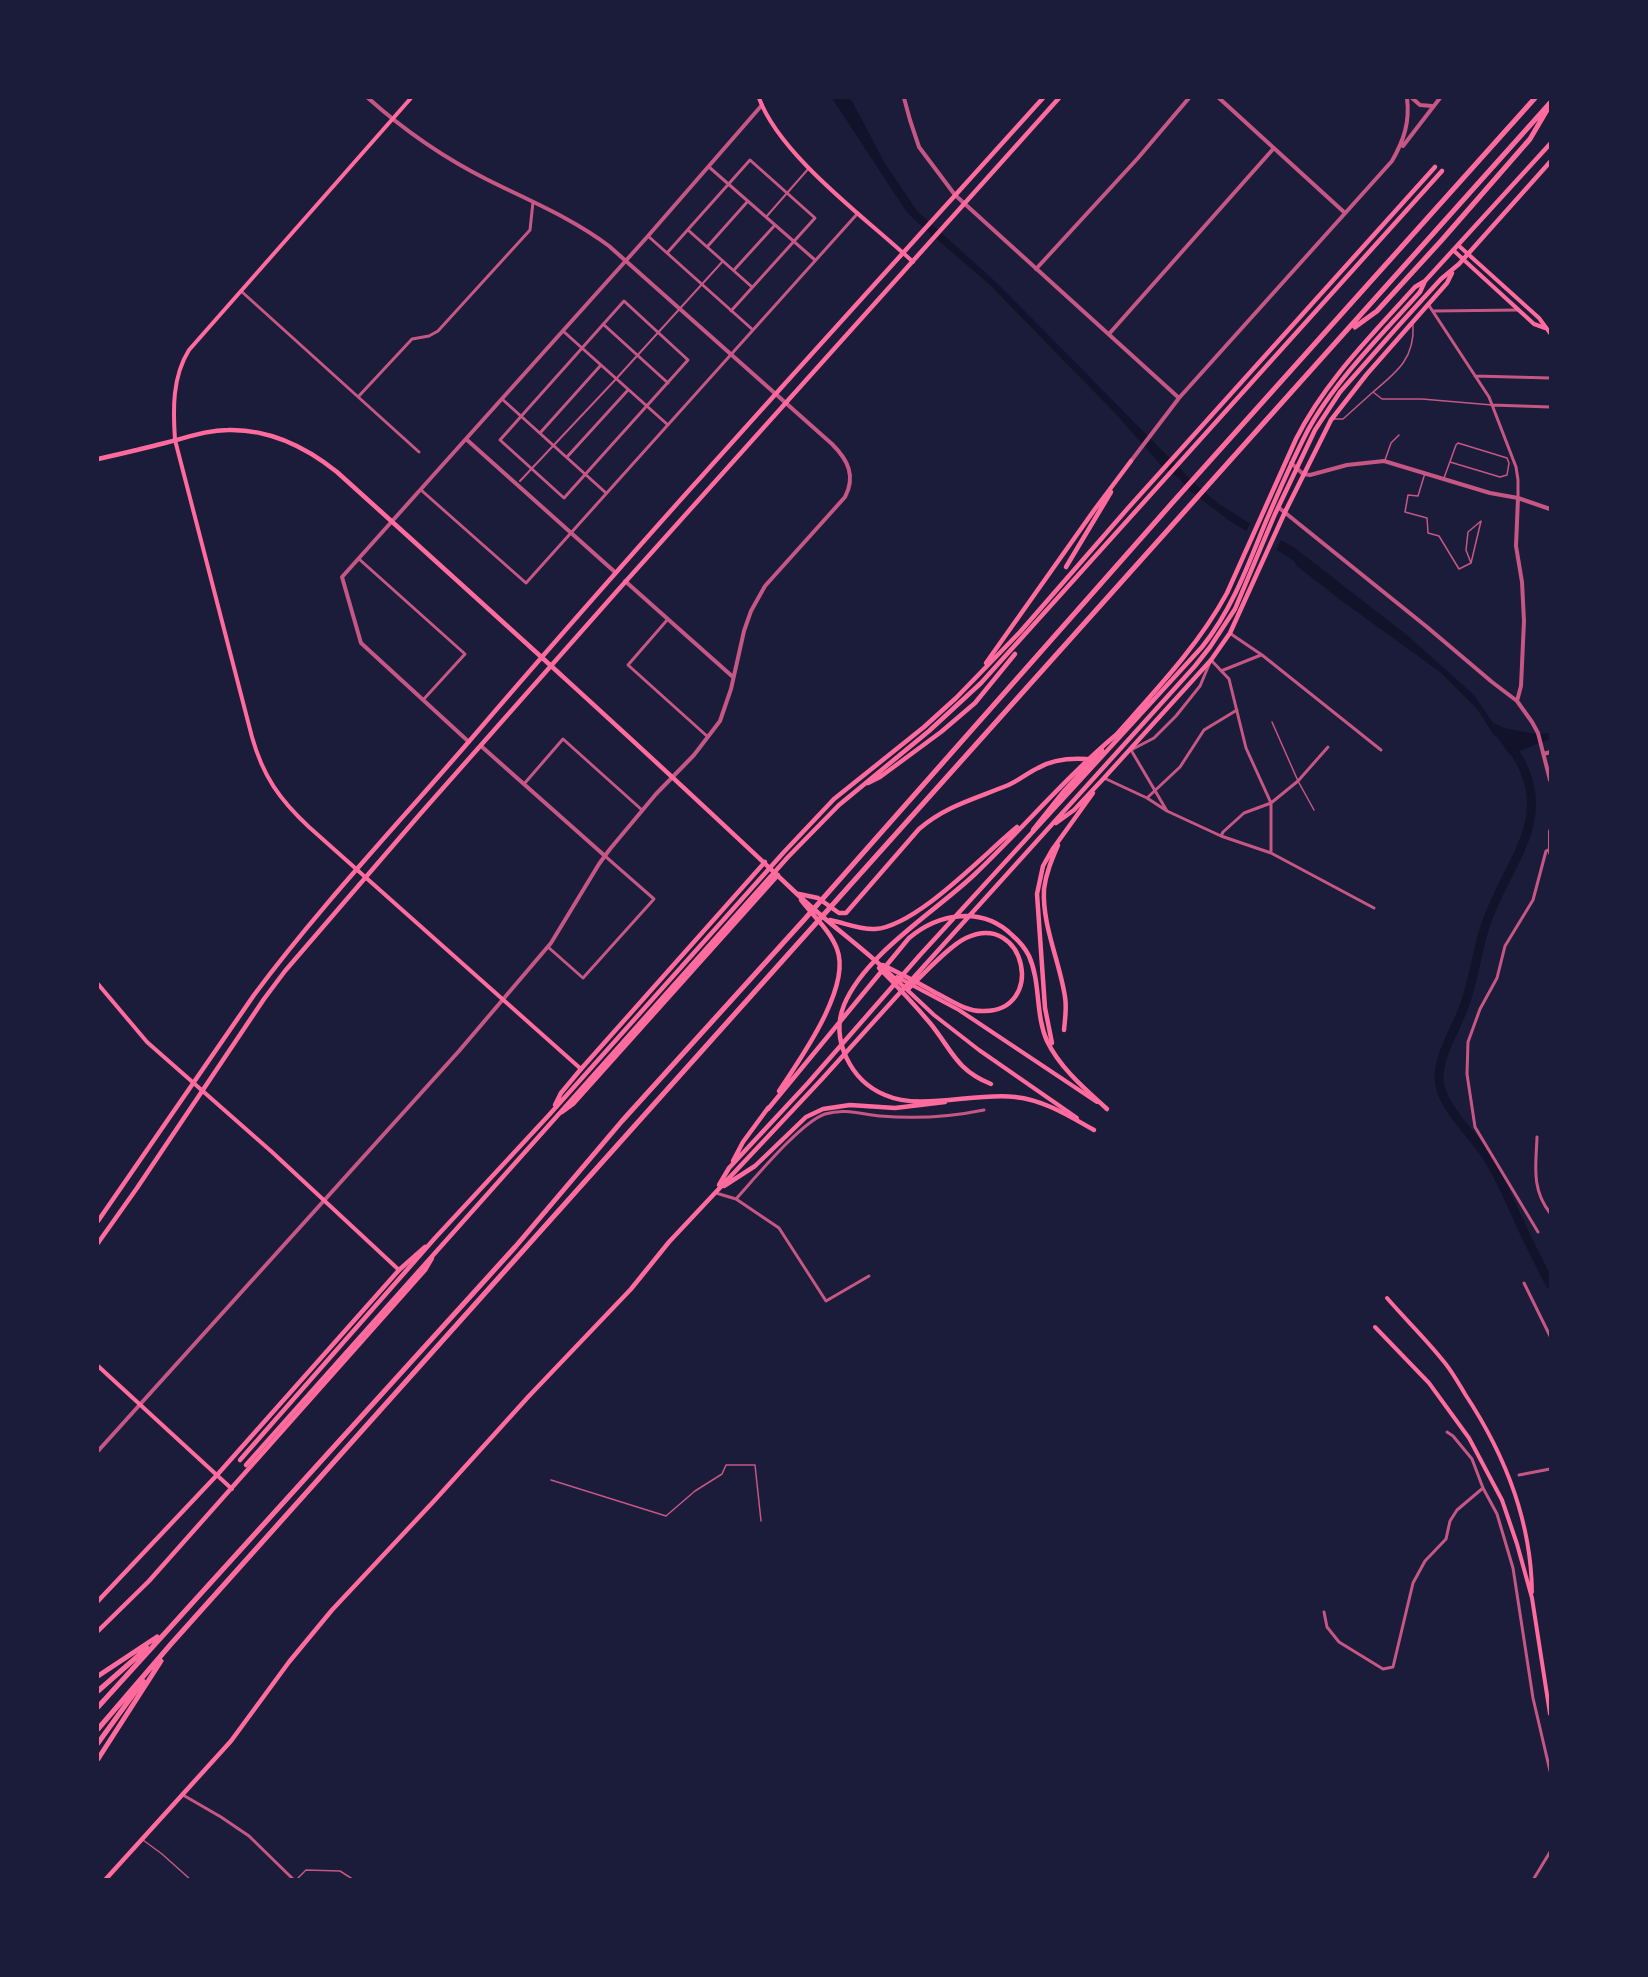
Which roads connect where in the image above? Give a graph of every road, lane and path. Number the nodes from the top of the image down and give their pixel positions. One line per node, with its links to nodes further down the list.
1 (368, 98): 16 (street)
2 (411, 98): 16 (main road)
3 (759, 98): 14 (main road)
4 (904, 98): 27 (street)
5 (1043, 98): 27 (main road)
6 (1059, 98): 30 (main road)
7 (1189, 98): 49 (street)
8 (1219, 98): 18 (street)
9 (1407, 98): 19 (street)
10 (1412, 98): 15 (street)
11 (1440, 98): 15 (street)
12 (1535, 98): 230 (highway)
13 (1551, 104): 68 (highway); 68 (highway)
14 (762, 105): 21 (street); 23 (main road)
15 (1433, 106): 19 (street)
16 (392, 119): 29 (street); 55 (main road)
17 (1551, 144): 38 (main road)
18 (1274, 148): 32 (street); 70 (street)
19 (1392, 161): 32 (street)
20 (1551, 162): 43 (main road)
21 (709, 167): 25 (street); 36 (street)
22 (1435, 167): 96 (main road)
23 (809, 168): 26 (street); 31 (main road)
24 (1442, 171): 96 (main road)
25 (729, 184): 26 (street); 28 (street); 35 (street)
26 (787, 194): 33 (street); 37 (street)
27 (955, 195): 30 (street); 41 (main road)
28 (748, 201): 33 (street); 39 (street)
29 (533, 202): 46 (street); 82 (street)
30 (964, 204): 48 (main road); 49 (street)
31 (858, 213): 41 (main road); 45 (street)
32 (1345, 213): 83 (street)
33 (766, 217): 34 (street)
34 (775, 225): 37 (street); 51 (street)
35 (688, 230): 39 (street); 42 (street)
36 (648, 236): 42 (street); 46 (street)
37 (794, 241): 45 (street); 54 (street)
38 (1458, 245): 40 (main road); 43 (main road)
39 (707, 247): 47 (street)
40 (1454, 250): 44 (main road); 52 (main road)
41 (903, 253): 48 (main road); 81 (main road)
42 (667, 254): 53 (street)
43 (1468, 254): 44 (main road); 64 (main road)
44 (1463, 259): 50 (main road); 58 (main road)
45 (815, 260): 65 (street)
46 (626, 261): 57 (street); 66 (street)
47 (723, 261): 51 (street); 53 (street)
48 (913, 262): 85 (main road)
49 (1036, 269): 70 (street)
50 (1454, 269): 56 (main road); 61 (main road)
51 (734, 271): 54 (street)
52 (1425, 281): 61 (main road); 101 (main road)
53 (703, 285): 57 (street); 59 (street)
54 (752, 288): 59 (street)
55 (241, 291): 82 (street); 95 (main road)
56 (1428, 304): 60 (street); 62 (main road)
57 (680, 309): 67 (street); 73 (street)
58 (1519, 310): 60 (street); 64 (main road)
59 (731, 311): 65 (street)
60 (1434, 311): 75 (street)
61 (1398, 321): 139 (main road); 162 (main road)
62 (1413, 321): 80 (lane); 90 (main road)
63 (603, 324): 67 (street); 71 (street); 72 (street)
64 (1546, 329): 69 (main road)
65 (753, 330): 73 (street)
66 (563, 331): 71 (street); 84 (street)
67 (658, 332): 72 (street); 78 (street)
68 (1347, 333): 231 (highway)
69 (1551, 333)
70 (1108, 334): 83 (street)
71 (582, 348): 74 (street); 89 (street)
72 (638, 355): 77 (street); 78 (street)
73 (731, 355): 81 (street); 91 (street)
74 (601, 365): 77 (street); 92 (street)
75 (1475, 376): 76 (street); 86 (street)
76 (1551, 378)
77 (616, 379): 79 (street); 97 (street)
78 (668, 383): 87 (street)
79 (628, 390): 87 (street); 99 (street)
80 (1373, 392): 86 (lane); 90 (lane)
81 (775, 395): 85 (street); 123 (main road)
82 (358, 397): 98 (street)
83 (1179, 398): 102 (street)
84 (502, 399): 89 (street); 94 (street)
85 (785, 404): 124 (main road); 133 (street)
86 (1492, 405): 88 (street); 114 (street)
87 (647, 407): 91 (street); 107 (street)
88 (1551, 407)
89 (521, 416): 92 (street); 105 (street)
90 (1332, 418): 108 (main road)
91 (668, 425): 113 (street)
92 (540, 433): 97 (street)
93 (1399, 435): 103 (lane)
94 (466, 439): 112 (street); 119 (street)
95 (175, 441): 100 (main road); 118 (main road); 171 (main road)
96 (1194, 441): 134 (main road); 154 (main road)
97 (553, 445): 99 (street); 105 (street)
98 (419, 452)
99 (567, 457): 107 (street)
100 (98, 459)
101 (1287, 459): 108 (street); 115 (main road)
102 (1131, 461): 110 (main road)
103 (1384, 461): 106 (street); 108 (street)
104 (1450, 462): 104 (lane); 109 (lane)
105 (531, 469): 107 (street); 111 (street)
106 (1425, 472): 109 (street); 121 (lane)
107 (586, 474): 113 (street)
108 (1303, 474): 117 (main road)
109 (1444, 478): 114 (street)
110 (1119, 479): 122 (main road); 134 (main road)
111 (520, 481)
112 (422, 490): 118 (street); 119 (street)
113 (606, 493): 119 (street)
114 (1518, 498): 116 (street); 136 (street)
115 (1269, 500): 117 (street); 139 (main road)
116 (1551, 509)
117 (1285, 512): 126 (main road); 136 (street)
118 (392, 522): 120 (street); 129 (main road)
119 (571, 532): 123 (street)
120 (358, 559): 135 (street); 135 (street)
121 (1472, 562): 121 (lane)
122 (1066, 567)
123 (616, 573): 129 (main road)
124 (626, 581): 125 (street); 131 (main road)
125 (668, 619): 133 (street); 140 (street)
126 (1230, 633): 128 (street); 130 (main road)
127 (1016, 654): 154 (main road)
128 (1262, 655): 132 (street); 145 (street)
129 (542, 656): 131 (main road); 141 (main road)
130 (1210, 660): 132 (street); 144 (main road); 144 (street)
131 (551, 665): 142 (main road); 149 (main road)
132 (1221, 671): 137 (street)
133 (733, 677): 140 (street)
134 (975, 678): 168 (main road)
135 (423, 700): 141 (street)
136 (1517, 701): 147 (street)
137 (1237, 710): 155 (street); 157 (street)
138 (1272, 722): 152 (lane)
139 (1119, 736): 148 (main road); 197 (main road)
140 (708, 737): 149 (street)
141 (469, 742): 171 (main road)
142 (481, 746): 153 (street); 173 (main road)
143 (1328, 747): 152 (street)
144 (1131, 750): 150 (main road); 155 (street)
145 (1381, 750)
146 (1551, 752): 147 (street)
147 (1544, 754): 151 (street)
148 (1087, 759): 161 (main road); 174 (main road)
149 (671, 778): 158 (street); 170 (main road)
150 (1104, 778): 156 (street); 162 (main road); 164 (main road)
151 (1551, 780)
152 (1298, 782): 157 (street); 159 (lane)
153 (524, 784): 158 (street); 169 (street)
154 (860, 787): 168 (main road)
155 (1156, 790): 156 (street); 160 (street)
156 (1148, 798): 160 (street)
157 (1270, 803): 165 (street); 167 (street)
158 (643, 810): 169 (street)
159 (1314, 810)
160 (1167, 811): 165 (street)
161 (1035, 812): 176 (main road); 190 (main road)
162 (1047, 830): 183 (main road)
163 (1551, 831): 166 (street)
164 (1063, 835): 184 (main road); 185 (main road)
165 (1221, 836): 167 (street)
166 (1550, 851): 203 (street)
167 (1271, 853): 175 (street)
168 (786, 854): 194 (main road)
169 (605, 855): 177 (street); 177 (street)
170 (765, 862): 172 (main road); 186 (main road)
171 (357, 869): 173 (main road); 187 (main road)
172 (778, 875): 174 (main road); 194 (main road)
173 (366, 877): 182 (main road); 189 (main road)
174 (796, 893): 176 (main road); 191 (main road)
175 (1374, 908)
176 (828, 920): 178 (main road)
177 (548, 947): 182 (street)
178 (861, 949): 179 (main road); 188 (main road)
179 (878, 962): 180 (main road); 183 (main road)
180 (888, 972): 192 (main road); 195 (main road)
181 (98, 984): 187 (main road)
182 (504, 1000): 186 (main road); 200 (street)
183 (890, 1005): 198 (main road)
184 (1064, 1030)
185 (1062, 1064): 191 (main road); 192 (main road)
186 (581, 1069): 194 (main road)
187 (193, 1083): 189 (main road); 202 (main road)
188 (991, 1084)
189 (202, 1091): 200 (main road); 205 (main road)
190 (973, 1097): 195 (main road); 198 (main road)
191 (768, 1109): 197 (main road)
192 (1107, 1109)
193 (984, 1110): 199 (street)
194 (551, 1117): 204 (main road); 206 (main road)
195 (1094, 1130)
196 (1537, 1137): 201 (street)
197 (729, 1168): 198 (main road)
198 (714, 1193): 199 (street); 240 (main road)
199 (736, 1199): 208 (street)
200 (324, 1200): 207 (main road); 214 (street)
201 (1551, 1213)
202 (98, 1221)
203 (1538, 1232)
204 (435, 1238): 207 (main road); 217 (main road)
205 (98, 1243)
206 (439, 1247): 218 (main road); 224 (main road)
207 (399, 1270): 220 (main road)
208 (869, 1276)
209 (1524, 1283): 212 (street)
210 (1387, 1298): 226 (main road)
211 (1375, 1327): 226 (main road)
212 (1551, 1336)
213 (98, 1366): 214 (main road)
214 (140, 1404): 216 (street); 220 (main road)
215 (1447, 1432): 223 (street)
216 (98, 1451)
217 (240, 1460)
218 (246, 1465)
219 (1551, 1469): 221 (street)
220 (217, 1475): 224 (main road); 227 (main road)
221 (1519, 1475)
222 (551, 1480): 225 (lane)
223 (1483, 1488): 228 (street); 239 (street)
224 (232, 1489): 229 (main road)
225 (761, 1521)
226 (1532, 1598): 235 (main road)
227 (98, 1601)
228 (1324, 1612)
229 (98, 1631)
230 (164, 1633): 232 (highway); 233 (highway); 234 (highway)
231 (171, 1644): 236 (highway); 237 (highway); 238 (highway)
232 (98, 1676)
233 (98, 1691)
234 (98, 1707)
235 (1551, 1714)
236 (98, 1729)
237 (98, 1743)
238 (98, 1760)
239 (1551, 1771)
240 (183, 1795): 241 (main road); 245 (street)
241 (142, 1839): 243 (main road); 244 (lane)
242 (1551, 1852): 247 (street)
243 (105, 1880)
244 (191, 1880)
245 (295, 1880): 246 (lane)
246 (354, 1880)
247 (1533, 1880)

